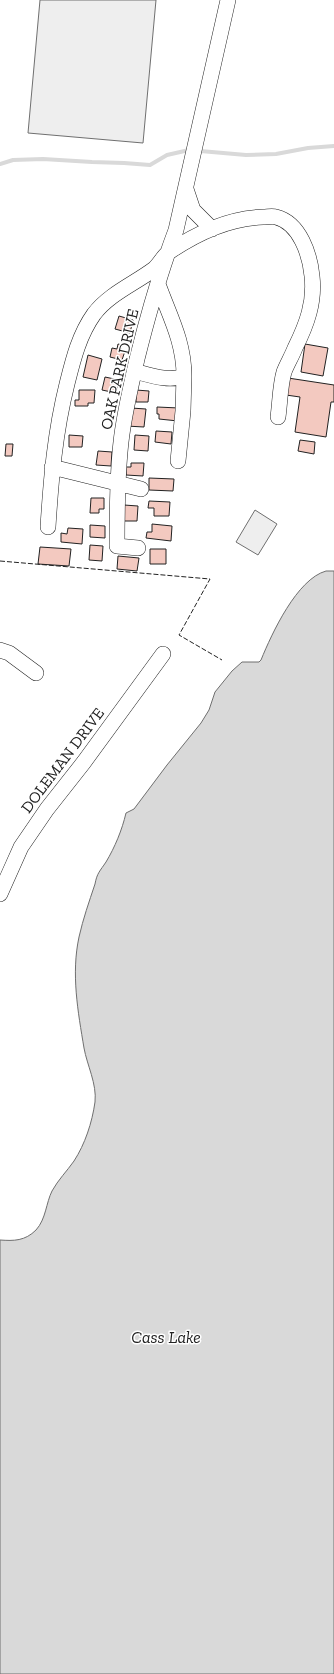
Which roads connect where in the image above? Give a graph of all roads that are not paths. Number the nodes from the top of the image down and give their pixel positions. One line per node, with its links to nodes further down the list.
1 (228, 0): 2 (street, OAK PARK DRIVE)
2 (186, 189): 3 (street); 4 (street, OAK PARK DRIVE)
3 (212, 229): 4 (street); 8 (street)
4 (168, 253): 5 (street, OAK PARK DRIVE); 10 (street, OAK PARK DRIVE)
5 (158, 284): 6 (street, OAK PARK DRIVE); 7 (street)
6 (134, 371): 7 (street); 11 (street, OAK PARK DRIVE)
7 (184, 376): 9 (street)
8 (278, 417)
9 (178, 461)
10 (52, 467): 11 (street); 13 (street, OAK PARK DRIVE)
11 (118, 484): 12 (street); 14 (street, OAK PARK DRIVE)
12 (141, 489)
13 (48, 527)
14 (138, 548)
15 (0, 650): 17 (street)
16 (163, 654): 18 (street, DOLEMAN DRIVE)
17 (36, 673)
18 (0, 894)

